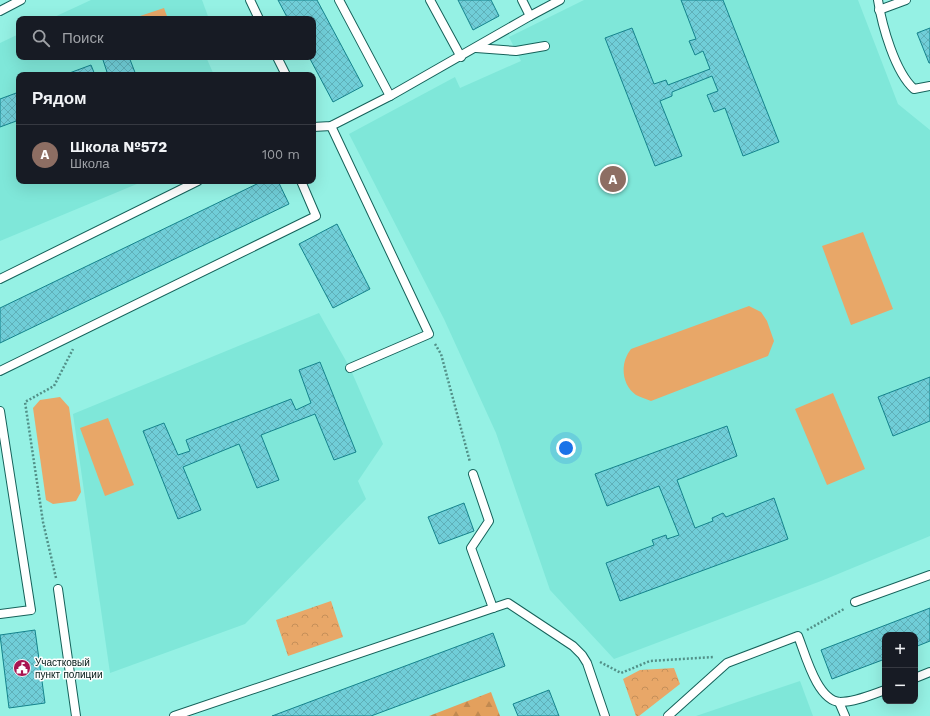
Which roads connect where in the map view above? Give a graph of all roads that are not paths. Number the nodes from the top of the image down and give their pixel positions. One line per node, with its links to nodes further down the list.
1 (21, 0): 10 (lane)
2 (250, 0): 11 (lane)
3 (339, 0): 19 (lane)
4 (430, 0): 15 (lane)
5 (522, 0): 12 (lane)
6 (560, 0): 12 (lane)
7 (878, 0): 9 (lane)
8 (906, 0): 9 (lane)
9 (879, 10): 18 (lane)
10 (0, 11)
11 (258, 16)
12 (530, 16): 14 (lane)
13 (545, 46): 14 (lane)
14 (476, 48): 15 (lane)
15 (461, 57): 19 (lane)
16 (278, 60): 17 (lane)
17 (284, 72)
18 (930, 86)
19 (390, 96): 20 (lane)
20 (331, 126): 21 (lane); 25 (lane)
21 (316, 127)
22 (192, 184): 24 (lane)
23 (302, 184): 26 (lane)
24 (0, 279)
25 (350, 368)
26 (0, 371)
27 (0, 411): 33 (lane)
28 (473, 474): 32 (lane)
29 (930, 575): 31 (lane)
30 (58, 589): 38 (lane)
31 (855, 602)
32 (494, 608): 39 (lane); 40 (lane)
33 (0, 614)
34 (930, 672): 35 (lane)
35 (918, 677)
36 (882, 691): 37 (lane)
37 (839, 702): 41 (lane); 42 (lane)
38 (76, 716)
39 (174, 716)
40 (605, 716)
41 (668, 716)
42 (845, 716)

